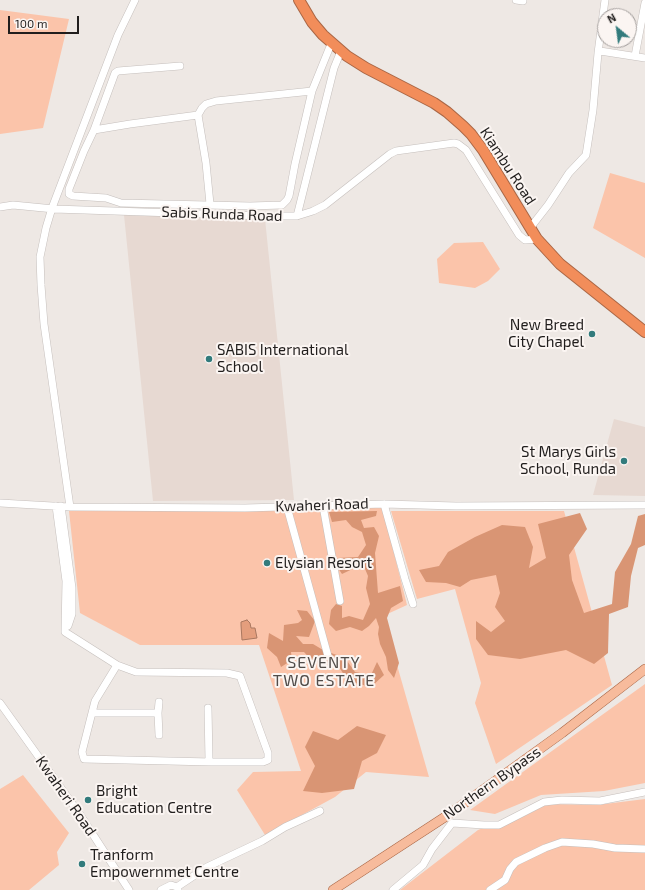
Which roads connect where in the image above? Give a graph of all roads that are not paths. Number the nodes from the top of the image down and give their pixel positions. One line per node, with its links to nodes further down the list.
1 (135, 0): 18 (street)
2 (299, 0): 5 (highway, Kiambu Road)
3 (605, 0): 7 (street)
4 (645, 3): 8 (street)
5 (331, 44): 6 (highway, Kiambu Road); 11 (street)
6 (341, 51): 14 (highway, Kiambu Road); 19 (street, Sabis Runda Road)
7 (598, 53): 8 (street); 20 (street)
8 (635, 56): 9 (street)
9 (645, 58)
10 (180, 66): 13 (street)
11 (312, 91): 12 (street); 16 (street)
12 (198, 115): 13 (street); 16 (street)
13 (94, 130): 16 (street)
14 (511, 197): 15 (street); 20 (highway, Kiambu Road)
15 (500, 203): 19 (street); 21 (street)
16 (210, 204)
17 (0, 207): 18 (street, Sabis Runda Road)
18 (52, 208): 19 (street, Sabis Runda Road); 28 (street)
19 (297, 216)
20 (530, 228): 21 (highway, Kiambu Road)
21 (538, 240): 22 (highway, Kiambu Road)
22 (645, 332)
23 (0, 503): 26 (street, Kwaheri Road)
24 (384, 504): 25 (street, Kwaheri Road); 27 (street, Kwaheri Road); 31 (street)
25 (645, 505)
26 (59, 506): 28 (street, Kwaheri Road); 33 (street)
27 (323, 506): 29 (street, Kwaheri Road); 30 (street)
28 (70, 507): 29 (street, Kwaheri Road)
29 (287, 507): 32 (street)
30 (340, 601)
31 (413, 604)
32 (328, 656)
33 (117, 665): 38 (street); 41 (street)
34 (644, 669): 44 (main road, Northern Bypass)
35 (159, 702): 39 (street)
36 (0, 703): 47 (street, Kwaheri Road)
37 (208, 708): 41 (street)
38 (92, 713): 39 (street); 41 (street)
39 (158, 713): 40 (street)
40 (158, 735)
41 (211, 762)
42 (645, 792): 44 (street)
43 (320, 811): 46 (street)
44 (450, 819): 49 (main road, Northern Bypass); 50 (street)
45 (645, 848): 51 (street)
46 (177, 888): 48 (street)
47 (129, 890)
48 (161, 890)
49 (333, 890)
50 (393, 890)
51 (490, 890)

